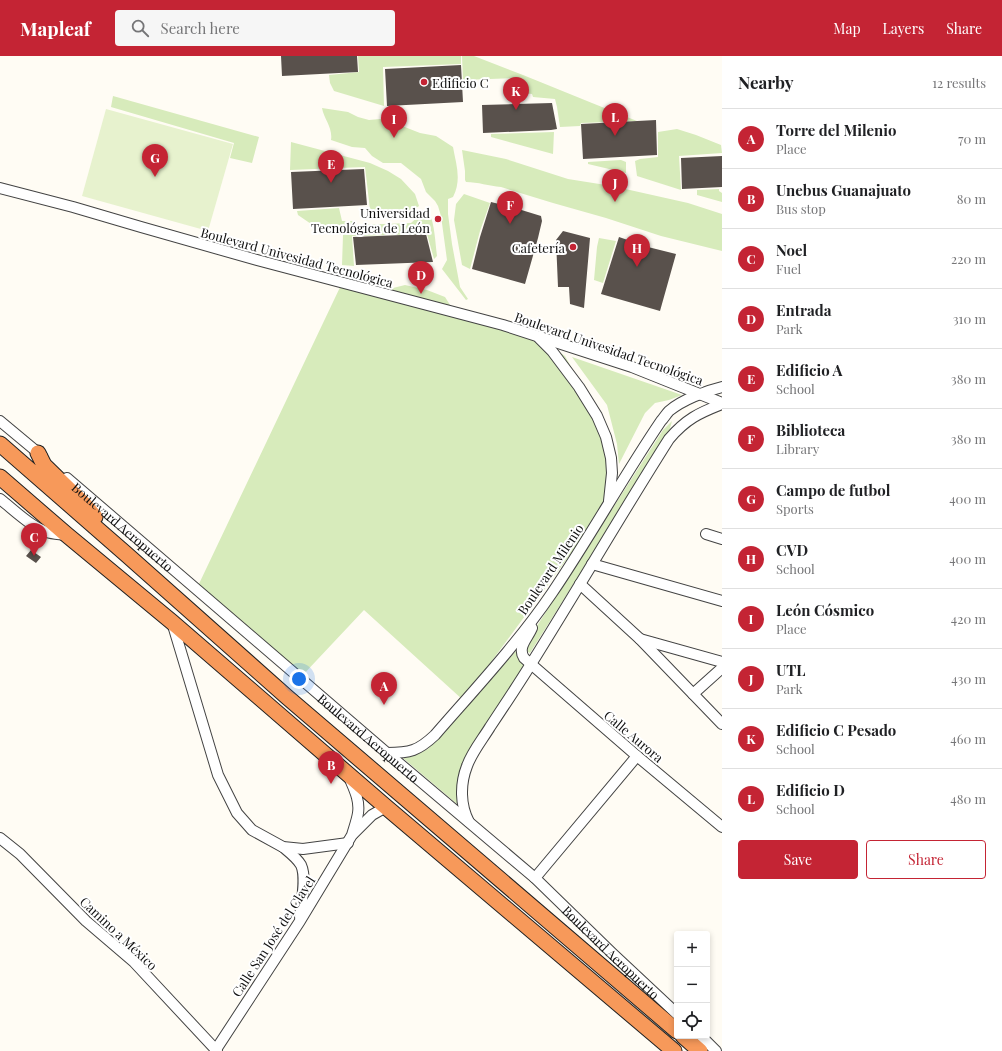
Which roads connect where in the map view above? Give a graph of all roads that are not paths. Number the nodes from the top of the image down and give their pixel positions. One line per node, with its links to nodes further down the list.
1 (0, 188): 2 (street, Boulevard Univesidad Tecnológica)
2 (536, 335): 4 (street, Boulevard Univesidad Tecnológica); 11 (street)
3 (722, 386): 4 (street, Boulevard Milenio)
4 (700, 394): 5 (street, Boulevard Univesidad Tecnológica); 11 (street, Boulevard Milenio)
5 (722, 403): 16 (street)
6 (0, 421): 8 (street, Boulevard Aeropuerto)
7 (0, 444): 15 (highway, Boulevard Aeropuerto)
8 (38, 453): 15 (highway); 27 (street, Boulevard Aeropuerto)
9 (0, 477): 13 (highway)
10 (0, 499): 13 (street)
11 (609, 504): 19 (street, Boulevard Milenio)
12 (706, 534): 14 (street)
13 (67, 535): 20 (highway)
14 (722, 538)
15 (126, 554): 39 (highway, Boulevard Aeropuerto)
16 (592, 564): 17 (street); 18 (street)
17 (580, 584): 21 (street); 23 (street)
18 (722, 601)
19 (534, 618): 23 (street, Calle Aurora); 27 (street, Boulevard Milenio)
20 (172, 622): 29 (highway); 35 (street)
21 (640, 639): 22 (street); 25 (street)
22 (722, 662)
23 (531, 664): 28 (street, Calle Aurora); 31 (street)
24 (722, 668): 25 (street)
25 (694, 694): 26 (street)
26 (722, 724)
27 (387, 753): 31 (street, Boulevard Aeropuerto)
28 (637, 756): 32 (street, Calle Aurora); 36 (street)
29 (348, 774): 30 (highway); 34 (street, Calle San José del Clavel)
30 (386, 807): 34 (street, Calle San José del Clavel); 43 (highway)
31 (470, 824): 36 (street, Boulevard Aeropuerto)
32 (722, 827)
33 (0, 838): 42 (street, Camino a México)
34 (350, 839): 35 (street); 37 (street, Calle San José del Clavel)
35 (283, 847): 37 (street)
36 (535, 878): 38 (street, Boulevard Aeropuerto)
37 (300, 921): 42 (street, Calle San José del Clavel)
38 (674, 1011)
39 (674, 1028)
40 (686, 1039): 44 (highway)
41 (704, 1039): 45 (street)
42 (216, 1050)
43 (674, 1051)
44 (700, 1051)
45 (716, 1051)

